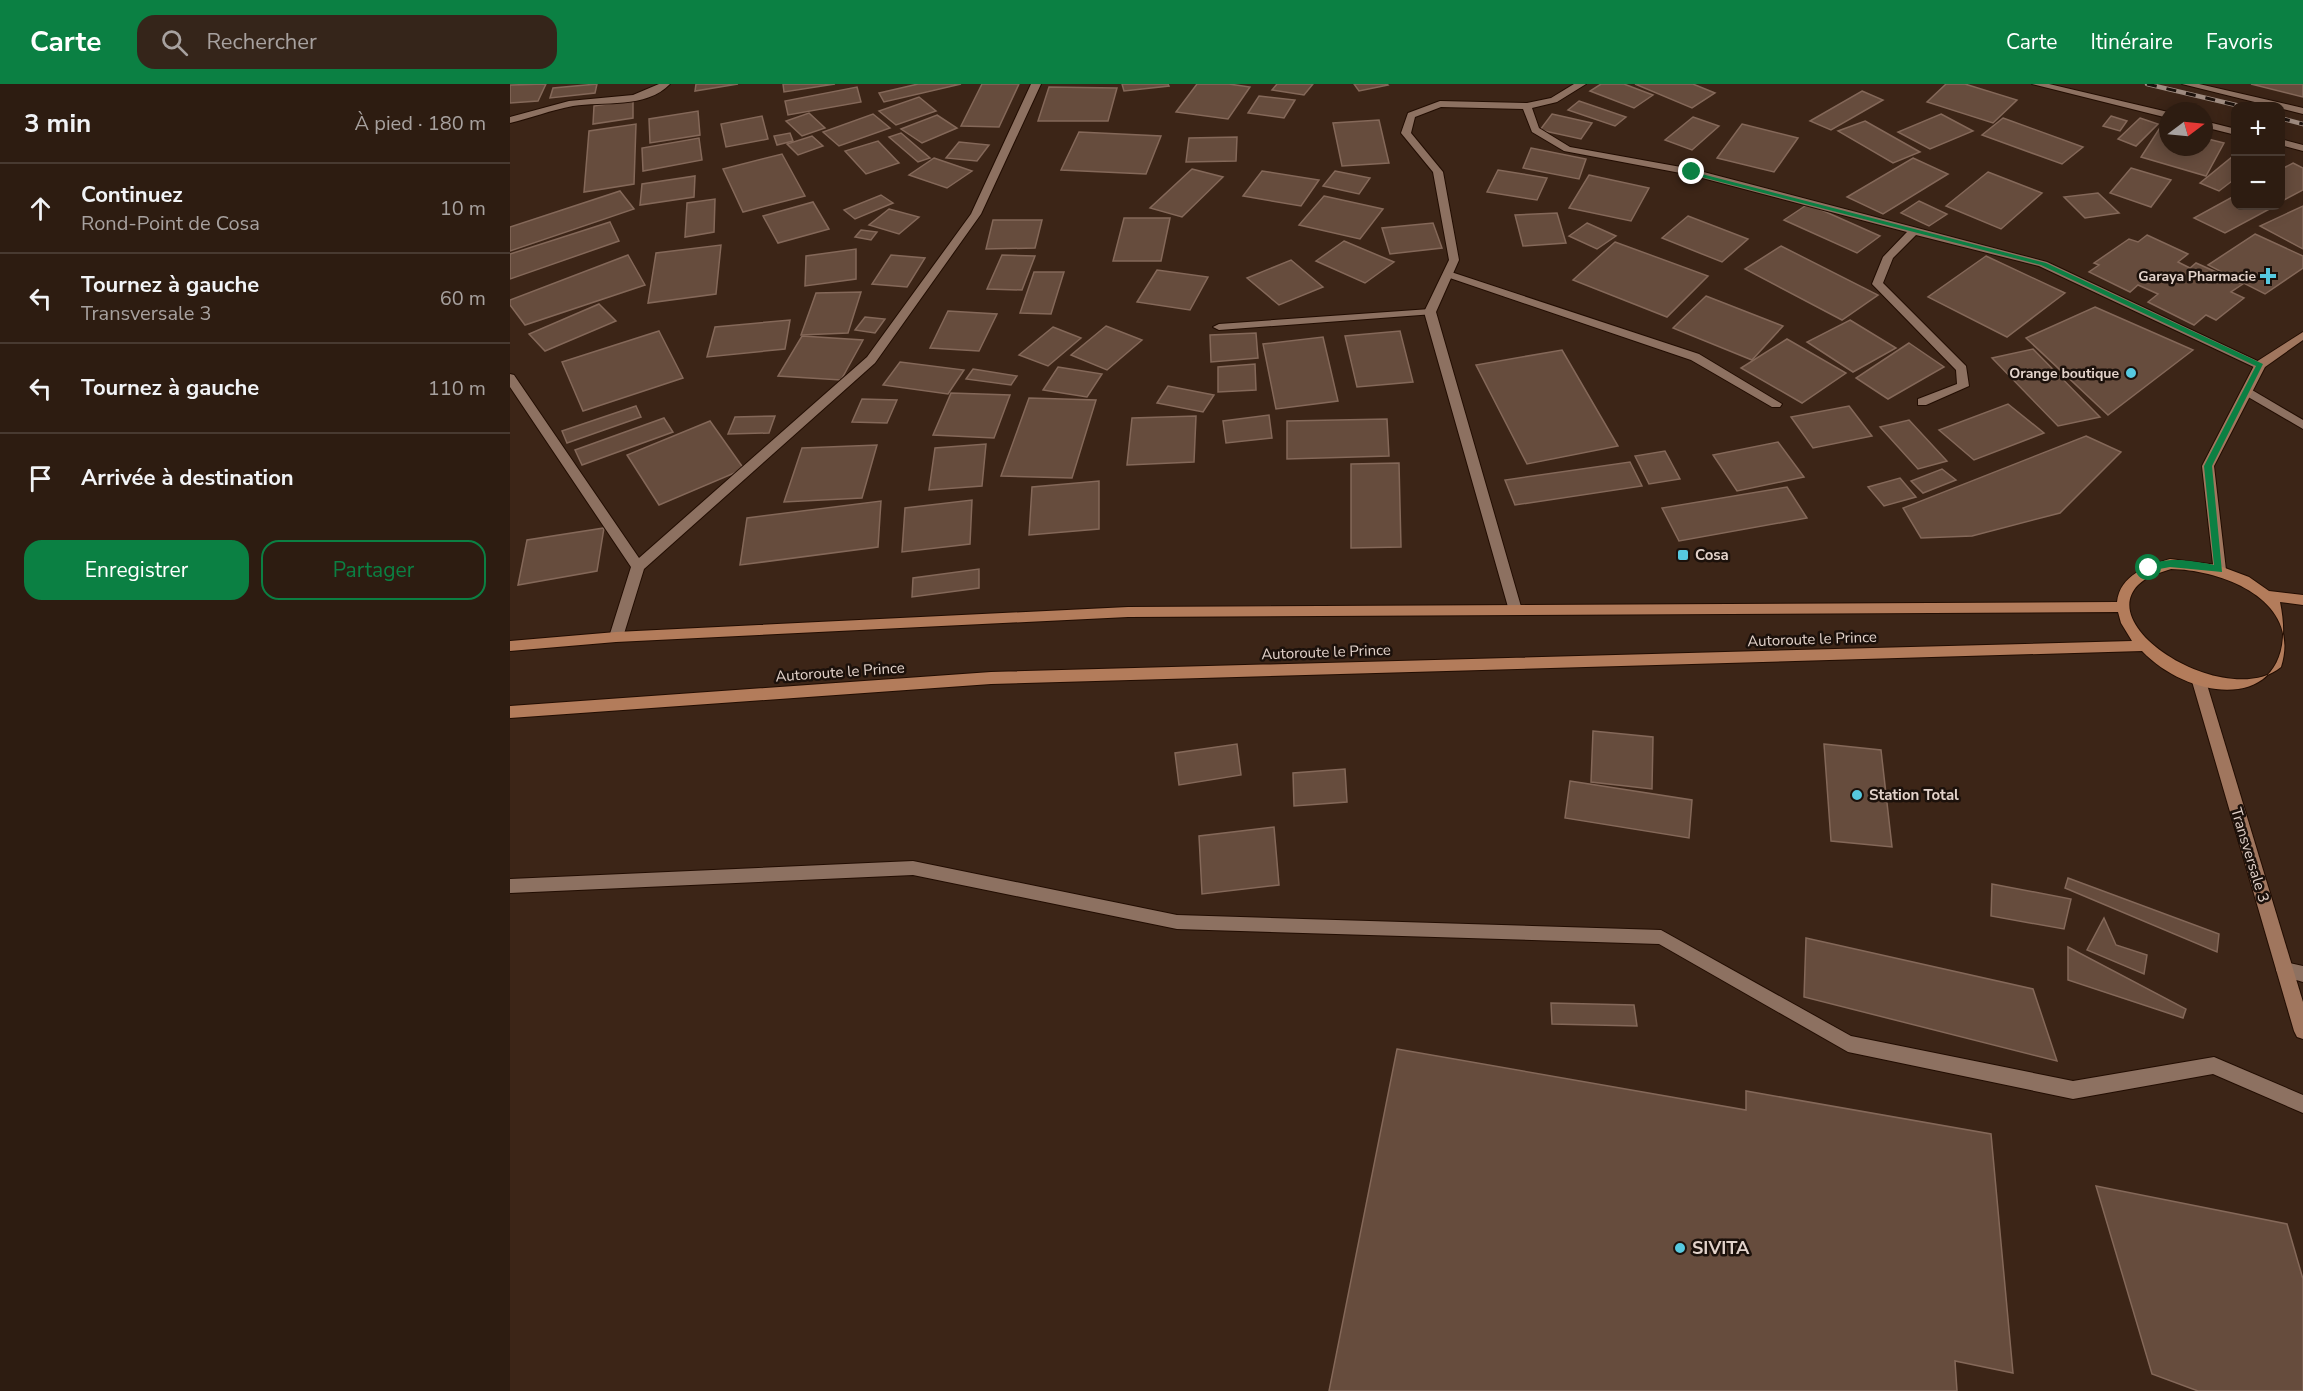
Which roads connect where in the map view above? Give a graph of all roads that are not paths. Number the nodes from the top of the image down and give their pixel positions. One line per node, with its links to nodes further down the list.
1 (665, 84): 9 (street)
2 (1036, 84): 25 (street)
3 (1581, 84): 6 (street)
4 (2037, 84): 8 (street)
5 (2187, 84): 7 (street)
6 (1527, 106): 14 (street); 15 (street)
7 (2303, 111)
8 (2159, 113)
9 (510, 120)
10 (2213, 126): 11 (street)
11 (2231, 131)
12 (2285, 143): 13 (street)
13 (2303, 148)
14 (1914, 231): 19 (street); 22 (street)
15 (1448, 274): 16 (street); 23 (street)
16 (1430, 312): 17 (street); 30 (street)
17 (1219, 327)
18 (2303, 335): 19 (main road)
19 (2260, 366): 21 (main road)
20 (510, 378): 25 (street)
21 (2247, 391): 24 (street); 26 (main road)
22 (1922, 402)
23 (1776, 404)
24 (2303, 425)
25 (638, 567): 31 (street)
26 (2219, 570): 27 (main road); 29 (main road)
27 (2269, 596): 28 (main road); 32 (main road)
28 (2303, 600)
29 (2123, 607): 30 (main road, Autoroute le Prince); 34 (main road)
30 (1515, 610): 31 (main road, Autoroute le Prince)
31 (616, 637): 33 (main road, Autoroute le Prince)
32 (2301, 644): 35 (main road)
33 (510, 646)
34 (2144, 646): 35 (main road); 36 (main road, Autoroute le Prince)
35 (2198, 678): 38 (main road, Transversale 3)
36 (510, 712)
37 (510, 886): 41 (street)
38 (2284, 970): 39 (street); 40 (main road, Transversale 3)
39 (2303, 974)
40 (2303, 1031)
41 (2303, 1104)

